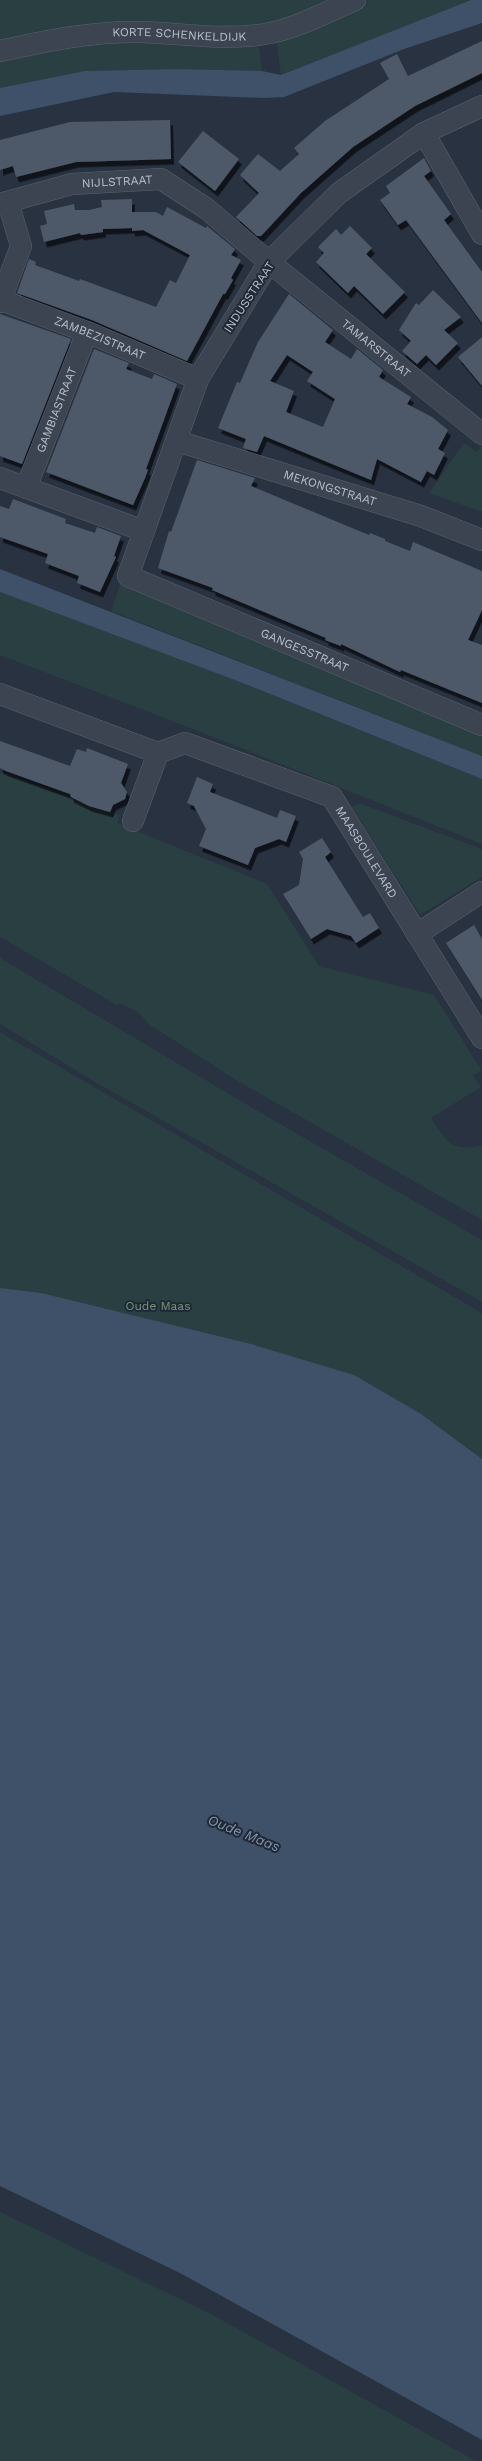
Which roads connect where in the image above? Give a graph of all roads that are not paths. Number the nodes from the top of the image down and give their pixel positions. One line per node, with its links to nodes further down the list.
1 (355, 0): 2 (street, KORTE SCHENKELDIJK)
2 (0, 51)
3 (482, 106): 4 (street, INDUSSTRAAT)
4 (424, 133): 6 (street); 7 (street, INDUSSTRAAT)
5 (4, 203): 7 (street, NIJLSTRAAT); 8 (street)
6 (482, 234)
7 (269, 262): 10 (street, INDUSSTRAAT); 11 (street, TAMARSTRAAT)
8 (0, 301): 9 (street, ZAMBEZISTRAAT)
9 (87, 332): 10 (street, ZAMBEZISTRAAT); 14 (street, GAMBIASTRAAT)
10 (198, 379): 12 (street, INDUSSTRAAT)
11 (482, 434)
12 (177, 441): 15 (street, INDUSSTRAAT); 16 (street, MEKONGSTRAAT)
13 (0, 478): 14 (street)
14 (26, 488): 15 (street)
15 (144, 531): 17 (street, INDUSSTRAAT)
16 (482, 540)
17 (128, 576): 19 (street, GANGESSTRAAT)
18 (0, 694): 20 (street)
19 (482, 725)
20 (158, 753): 21 (street); 23 (street, MAASBOULEVARD)
21 (133, 821)
22 (480, 897): 23 (street)
23 (417, 934): 24 (street, MAASBOULEVARD)
24 (482, 1038)

